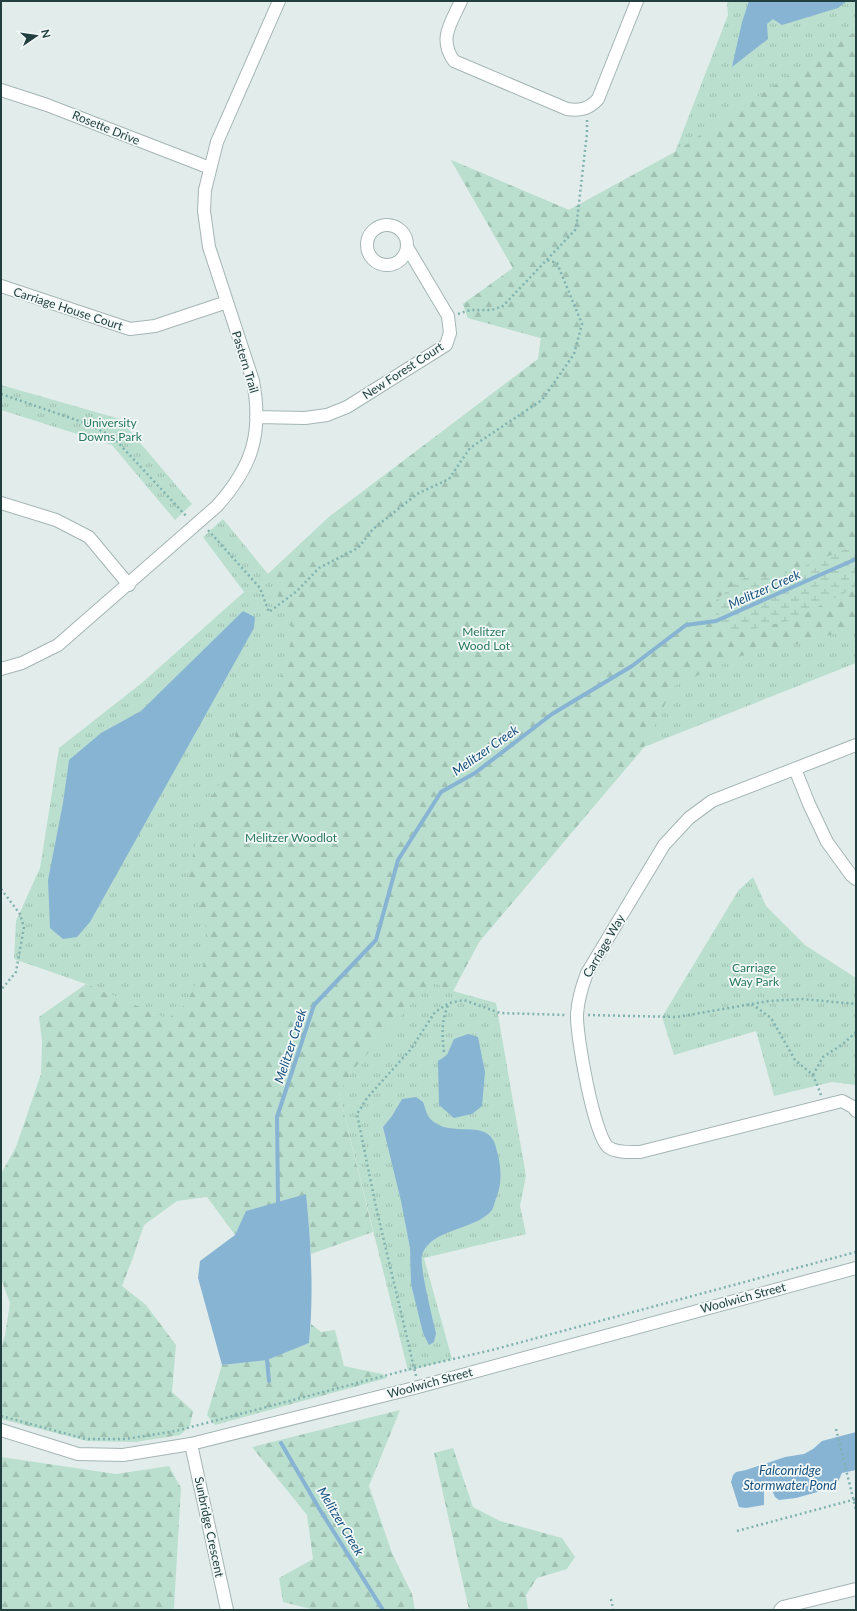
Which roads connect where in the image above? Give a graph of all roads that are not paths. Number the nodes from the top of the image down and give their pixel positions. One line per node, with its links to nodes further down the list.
1 (279, 1): 5 (street, Pastern Trail)
2 (461, 1): 3 (street)
3 (636, 1)
4 (1, 90): 5 (street, Rosette Drive)
5 (210, 168): 8 (street, Pastern Trail)
6 (407, 247): 9 (street, New Forest Court)
7 (1, 286): 8 (street, Carriage House Court)
8 (226, 302): 9 (street, Pastern Trail)
9 (256, 417): 11 (street, Pastern Trail)
10 (1, 503): 11 (street)
11 (128, 585): 12 (street, Pastern Trail)
12 (1, 669)
13 (856, 745): 14 (street, Carriage Way)
14 (795, 769): 15 (street); 16 (street, Carriage Way)
15 (856, 879)
16 (856, 1111)
17 (856, 1268): 19 (street, Woolwich Street)
18 (1, 1430): 19 (street, Woolwich Street)
19 (191, 1444): 21 (street, Sunbridge Crescent)
20 (856, 1589): 22 (street)
21 (226, 1610)
22 (780, 1610)

